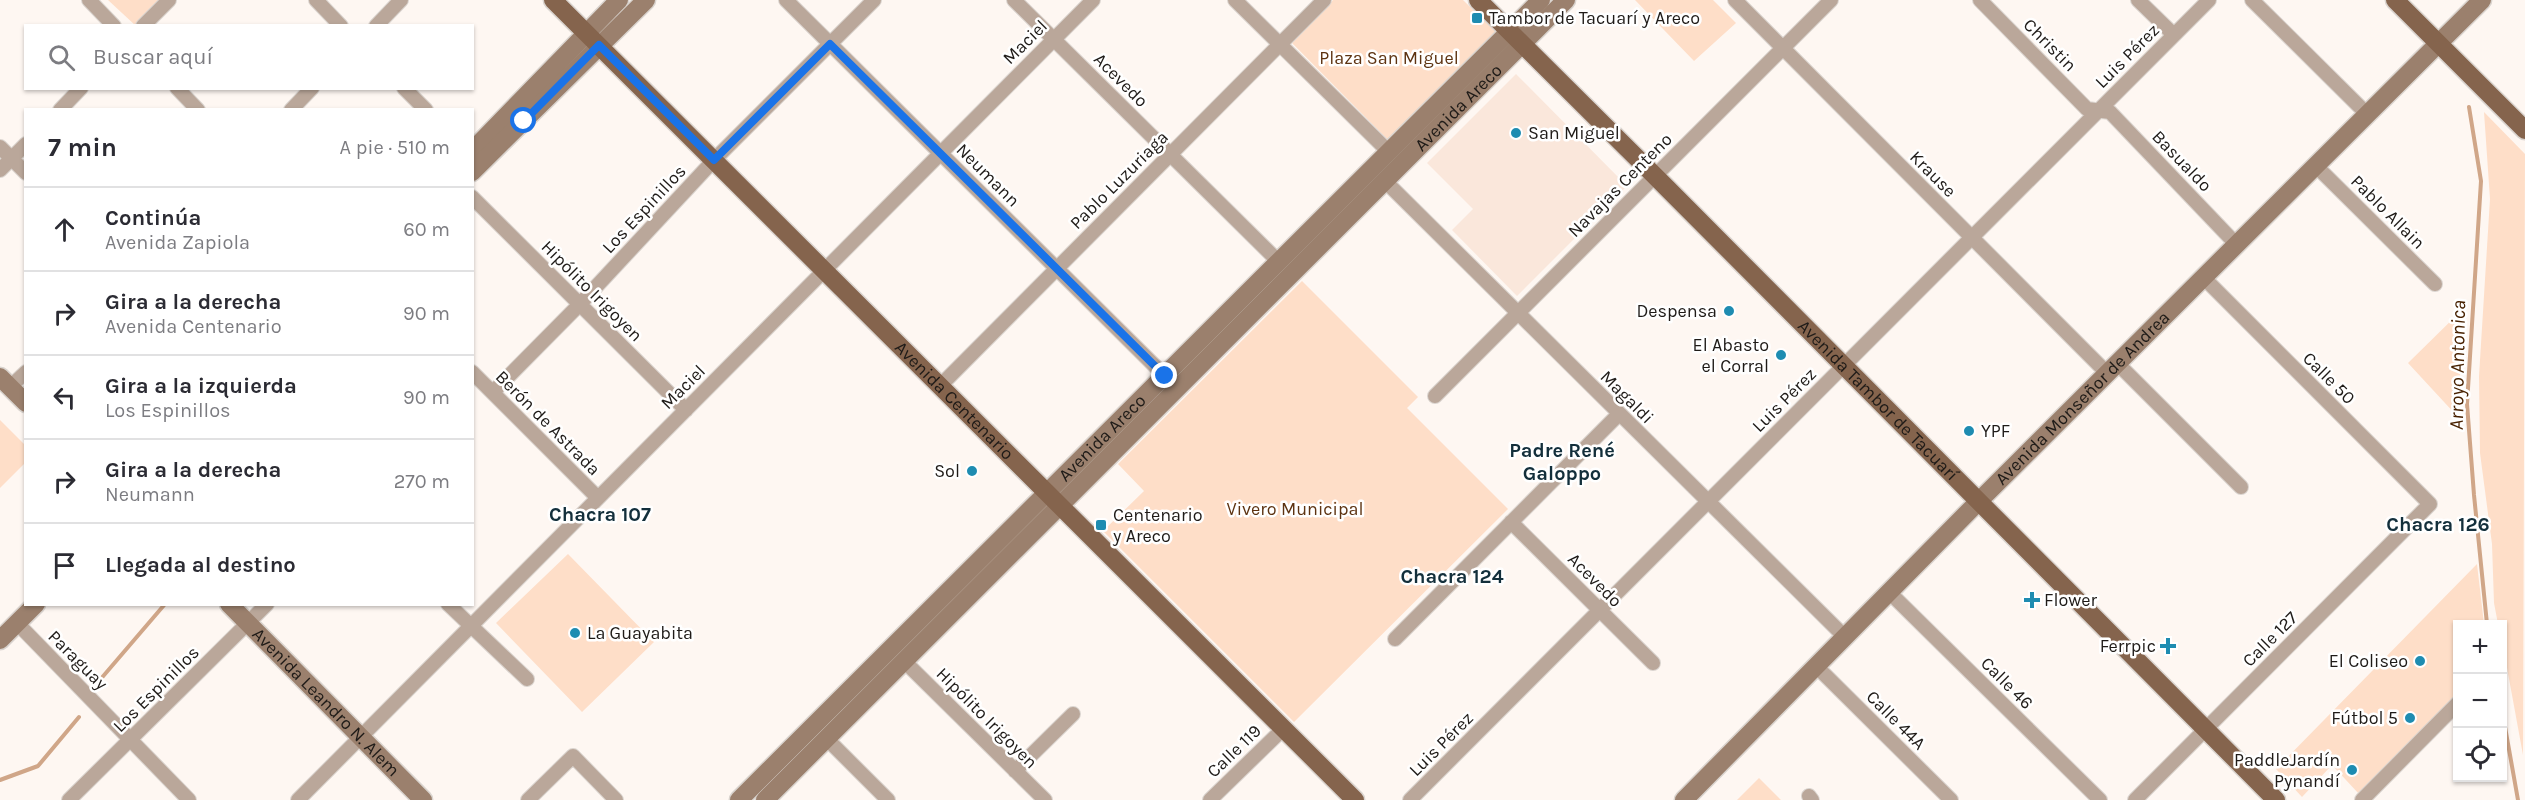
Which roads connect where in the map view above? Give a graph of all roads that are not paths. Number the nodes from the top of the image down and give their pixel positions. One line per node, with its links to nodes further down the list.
1 (89, 0): 25 (street)
2 (169, 0): 26 (street)
3 (316, 0): 27 (street)
4 (401, 0): 28 (street)
5 (553, 0): 31 (main road, Avenida Centenario)
6 (619, 0): 31 (main road)
7 (646, 0): 31 (main road)
8 (786, 0): 34 (street, Neumann)
9 (873, 0): 34 (street, Los Espinillos)
10 (1014, 0): 32 (street, Acevedo)
11 (1093, 0): 32 (street, Maciel)
12 (1235, 0): 35 (street)
13 (1324, 0): 35 (street, Pablo Luzuriaga)
14 (1478, 0): 30 (main road, Avenida Tambor de Tacuarí)
15 (1541, 0): 30 (main road, Avenida Areco)
16 (1566, 0): 30 (main road, Avenida Areco)
17 (1735, 0): 36 (street, Krause)
18 (1831, 0): 36 (street, Navajas Centeno)
19 (1980, 0): 45 (street, Christin)
20 (2138, 0): 29 (street)
21 (2209, 0): 29 (street, Luis Pérez)
22 (2252, 0): 46 (street)
23 (2396, 0): 33 (main road)
24 (2482, 0): 33 (main road, Avenida Monseñor de Andrea)
25 (112, 24)
26 (145, 24)
27 (339, 24)
28 (378, 24)
29 (2174, 35): 45 (street, Luis Pérez)
30 (1516, 38): 51 (main road, Avenida Areco); 60 (main road, Avenida Tambor de Tacuarí); 61 (main road, Avenida Areco)
31 (592, 39): 50 (main road); 55 (main road, Avenida Centenario); 58 (main road)
32 (1054, 39): 52 (street, Maciel); 53 (street, Acevedo)
33 (2438, 43): 46 (main road, Avenida Monseñor de Andrea); 47 (main road)
34 (830, 44): 52 (street, Neumann); 55 (street, Los Espinillos)
35 (1280, 44): 51 (street); 53 (street, Pablo Luzuriaga)
36 (1783, 48): 60 (street, Navajas Centeno); 63 (street, Krause)
37 (79, 90): 41 (street)
38 (179, 90): 42 (street)
39 (310, 90): 43 (street)
40 (406, 90): 44 (street)
41 (62, 108)
42 (196, 108)
43 (293, 108)
44 (424, 108)
45 (2098, 111): 63 (street, Luis Pérez); 64 (street, Basualdo)
46 (2367, 114): 56 (main road, Avenida Monseñor de Andrea)
47 (2525, 130)
48 (24, 146): 54 (street)
49 (0, 147): 54 (street)
50 (474, 149)
51 (1389, 152): 65 (main road, Avenida Areco)
52 (940, 153): 66 (street, Neumann); 67 (street, Maciel)
53 (1170, 155): 65 (street, Acevedo); 66 (street, Pablo Luzuriaga)
54 (11, 158): 57 (street); 59 (street)
55 (714, 160): 67 (main road, Avenida Centenario); 70 (street, Los Espinillos)
56 (2315, 165): 64 (main road, Avenida Monseñor de Andrea); 69 (street, Pablo Allain)
57 (0, 170)
58 (474, 170)
59 (24, 171)
60 (1655, 176): 71 (street, Navajas Centeno); 72 (main road, Avenida Tambor de Tacuarí)
61 (1385, 181): 71 (street, Magaldi); 86 (main road, Avenida Areco)
62 (474, 199): 70 (street, Hipólito Irigoyen)
63 (1972, 237): 72 (street, Luis Pérez); 73 (street, Krause)
64 (2236, 244): 68 (main road, Avenida Monseñor de Andrea)
65 (1279, 262): 76 (main road, Avenida Areco)
66 (1057, 269): 76 (street, Neumann); 78 (street, Pablo Luzuriaga)
67 (824, 270): 78 (main road, Avenida Centenario); 82 (street, Maciel)
68 (2203, 277): 73 (main road, Avenida Monseñor de Andrea); 89 (street, Calle 50)
69 (2435, 284)
70 (580, 304): 79 (street, Los Espinillos); 82 (street, Hipólito Irigoyen)
71 (1518, 313): 80 (street, Navajas Centeno); 83 (street, Magaldi)
72 (1844, 365): 87 (main road, Avenida Tambor de Tacuarí); 88 (street, Luis Pérez)
73 (2112, 368): 84 (street, Krause); 87 (main road, Avenida Monseñor de Andrea)
74 (24, 373): 77 (street)
75 (474, 374): 79 (street, Berón de Astrada)
76 (1165, 376): 86 (main road, Avenida Areco)
77 (5, 382): 81 (main road)
78 (940, 386): 86 (main road, Avenida Centenario)
79 (493, 392): 85 (street, Berón de Astrada)
80 (1435, 396)
81 (24, 401)
82 (686, 410): 85 (street, Maciel)
83 (1619, 414): 88 (street, Magaldi); 90 (street)
84 (2241, 487)
85 (598, 498): 100 (street, Maciel)
86 (1053, 499): 104 (main road, Avenida Areco); 110 (main road, Avenida Centenario); 122 (main road, Avenida Areco)
87 (1978, 501): 91 (main road, Avenida Monseñor de Andrea); 111 (main road, Avenida Tambor de Tacuarí)
88 (1708, 502): 97 (street, Luis Pérez); 101 (street, Magaldi)
89 (2430, 504): 111 (street, Calle 127)
90 (1511, 522): 97 (street, Acevedo); 102 (street)
91 (1889, 592): 101 (main road, Avenida Monseñor de Andrea); 131 (street, Calle 46)
92 (24, 600): 98 (main road)
93 (33, 606): 98 (main road)
94 (231, 606): 99 (main road, Avenida Leandro N. Alem)
95 (265, 606): 99 (street, Los Espinillos)
96 (450, 606): 100 (street)
97 (1599, 610): 105 (street, Acevedo); 128 (street, Luis Pérez)
98 (8, 623): 103 (main road); 114 (street, Paraguay)
99 (248, 623): 112 (main road, Avenida Leandro N. Alem); 114 (street, Los Espinillos)
100 (471, 627): 107 (street); 112 (street, Maciel)
101 (1845, 637): 106 (main road, Avenida Monseñor de Andrea)
102 (1395, 639)
103 (0, 640)
104 (904, 661): 113 (main road, Avenida Areco); 115 (street, Hipólito Irigoyen)
105 (1653, 663)
106 (1816, 666): 129 (main road, Avenida Monseñor de Andrea); 130 (street, Calle 44A)
107 (527, 679)
108 (2453, 708): 134 (street)
109 (1072, 714): 115 (street)
110 (1283, 729): 126 (street, Calle 119); 127 (main road, Avenida Centenario)
111 (2206, 729): 132 (street, Calle 127); 133 (main road, Avenida Tambor de Tacuarí)
112 (361, 737): 118 (street, Maciel); 119 (main road, Avenida Leandro N. Alem)
113 (826, 738): 123 (main road, Avenida Areco); 124 (street)
114 (131, 739): 116 (street, Los Espinillos); 117 (street, Paraguay)
115 (1015, 771): 125 (street, Hipólito Irigoyen)
116 (69, 800)
117 (189, 800)
118 (298, 800)
119 (423, 800)
120 (528, 800): 121 (street)
121 (616, 800)
122 (739, 800)
123 (765, 800)
124 (888, 800)
125 (1045, 800)
126 (1210, 800)
127 (1355, 800)
128 (1410, 800)
129 (1684, 800)
130 (1951, 800)
131 (2100, 800)
132 (2135, 800)
133 (2276, 800)
134 (2362, 800)

